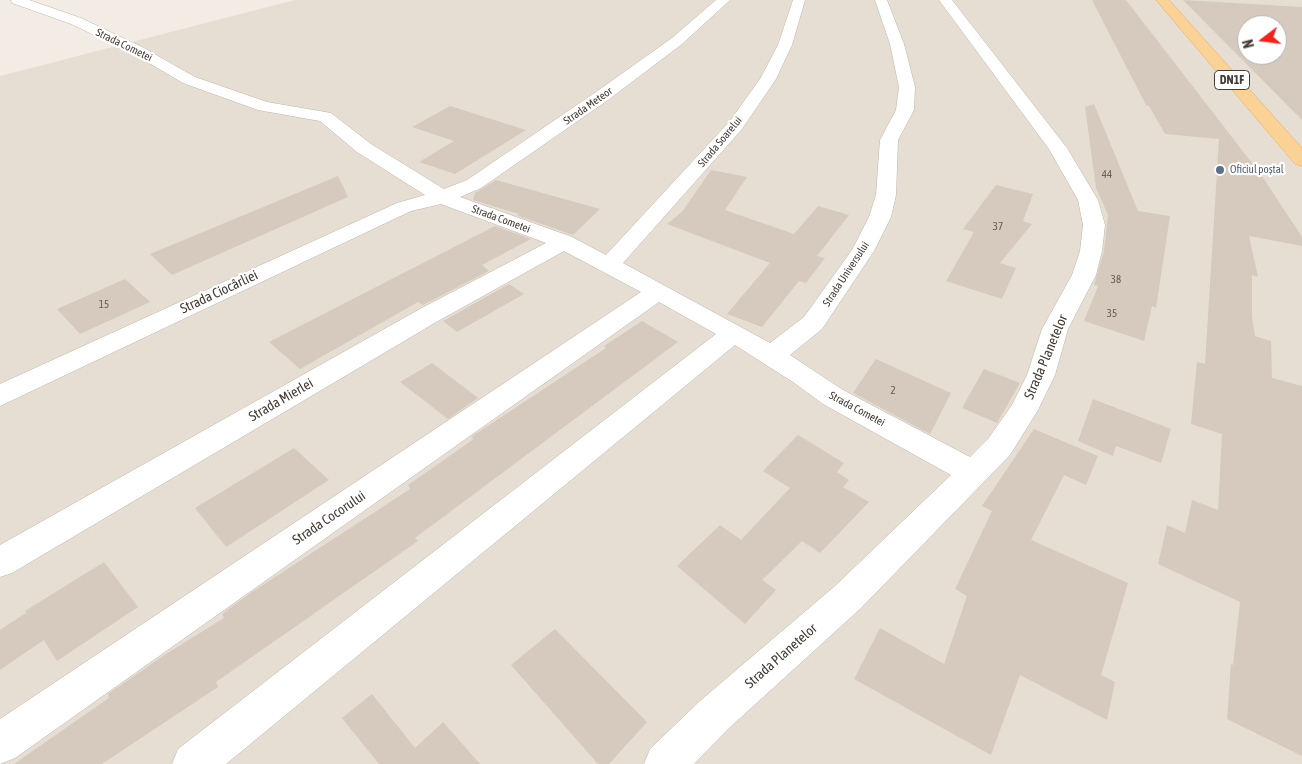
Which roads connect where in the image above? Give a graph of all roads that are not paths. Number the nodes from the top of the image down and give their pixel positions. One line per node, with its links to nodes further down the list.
1 (17, 0): 8 (street, Strada Cometei)
2 (724, 0): 8 (street, Strada Meteor)
3 (799, 0): 10 (street, Strada Soarelui)
4 (881, 0): 13 (street, Strada Universului)
5 (945, 0): 15 (street, Strada Planetelor)
6 (1162, 0): 7 (main road, DN1F)
7 (1302, 160)
8 (442, 197): 9 (street, Strada Cometei); 14 (street, Strada Ciocârliei)
9 (564, 242): 10 (street, Strada Cometei); 16 (street, Strada Mierlei)
10 (610, 266): 11 (street, Strada Cometei)
11 (658, 292): 12 (street, Strada Cometei); 17 (street, Strada Cocorului)
12 (734, 333): 13 (street, Strada Cometei); 18 (street)
13 (770, 356): 15 (street, Strada Cometei)
14 (0, 396)
15 (972, 472): 19 (street, Strada Planetelor)
16 (0, 562)
17 (0, 743)
18 (193, 764)
19 (665, 764)

